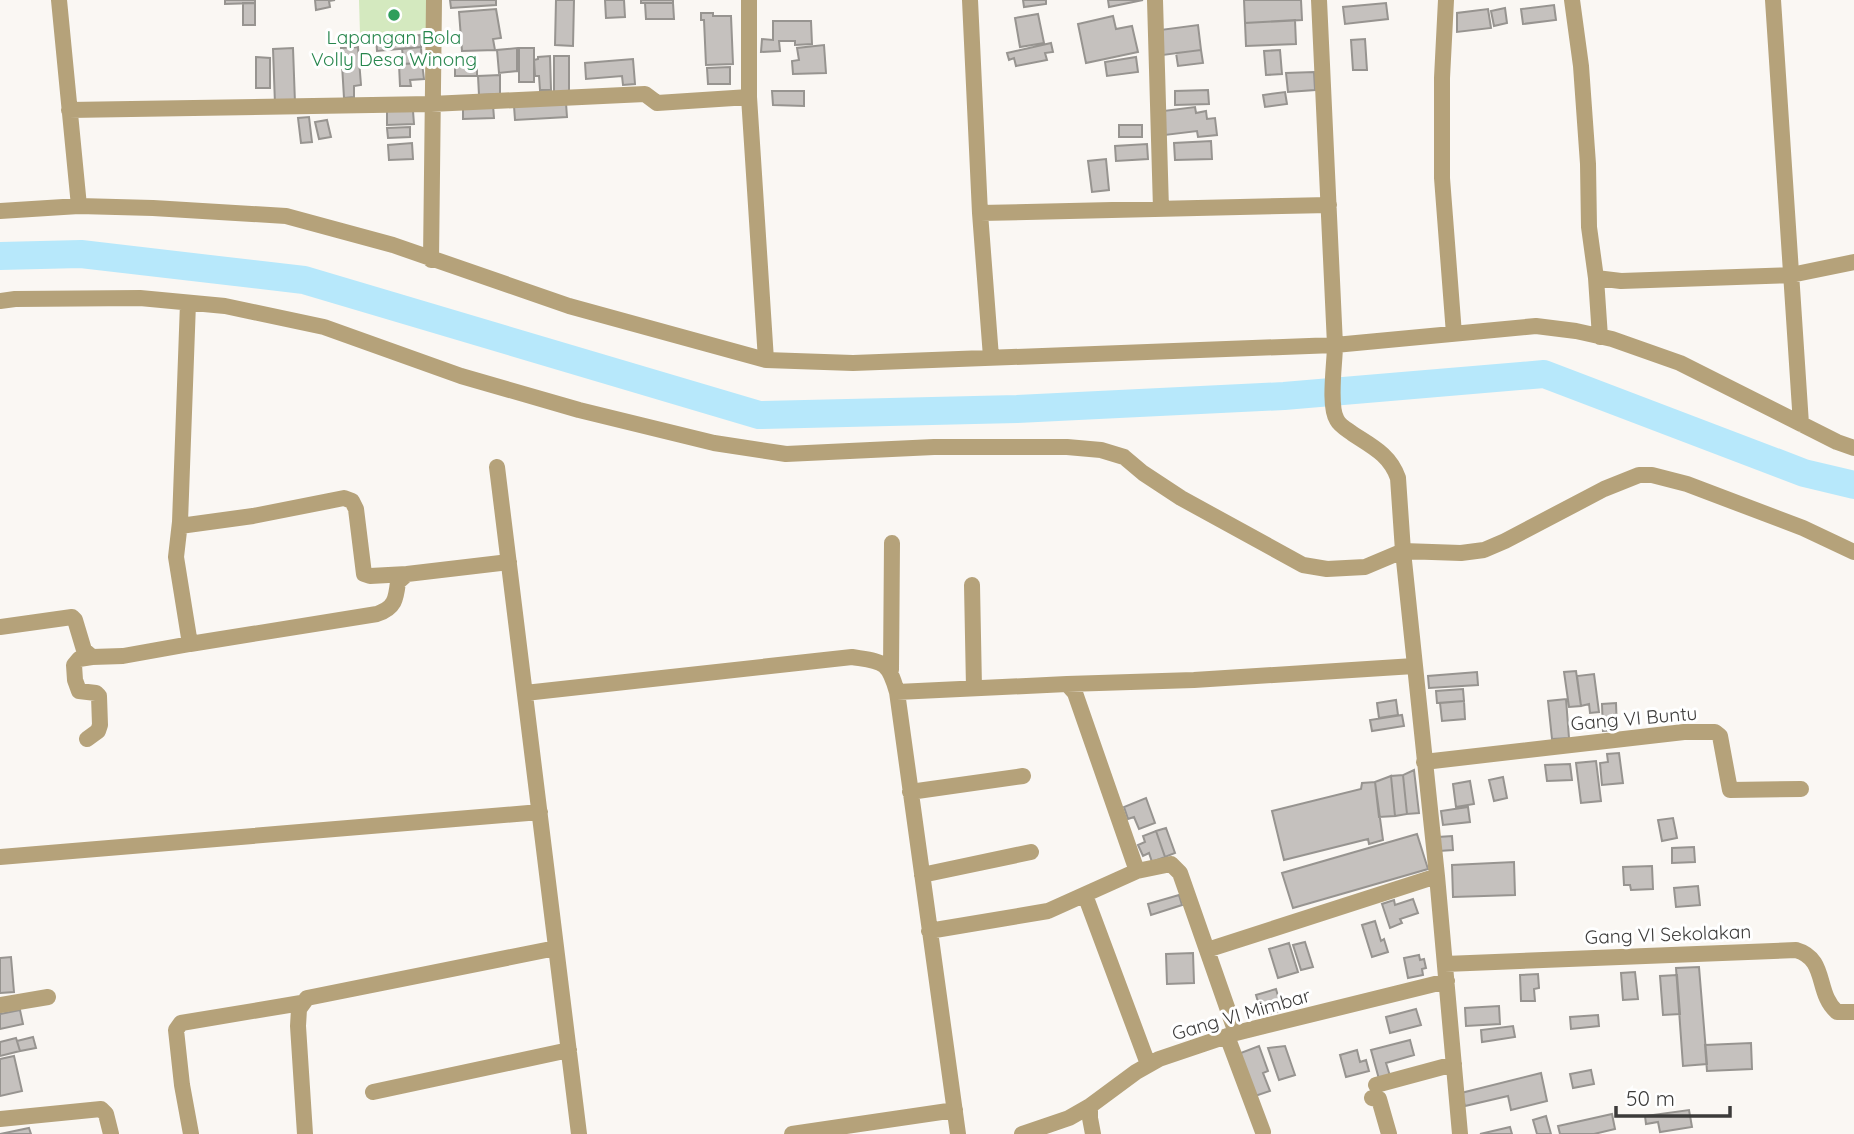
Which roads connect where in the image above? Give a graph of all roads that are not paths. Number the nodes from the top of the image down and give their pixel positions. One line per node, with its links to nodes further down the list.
1 (59, 0): 12 (street)
2 (435, 0): 11 (street)
3 (749, 0): 10 (street)
4 (970, 0): 17 (street)
5 (1155, 0): 15 (street)
6 (1319, 0): 13 (street)
7 (1446, 0): 24 (street)
8 (1572, 0): 21 (street)
9 (1773, 0): 20 (street)
10 (748, 97): 11 (street); 28 (street)
11 (432, 104): 12 (street); 18 (street)
12 (69, 110): 14 (street)
13 (1329, 205): 15 (street); 26 (street)
14 (79, 206): 16 (street); 18 (street)
15 (1161, 209): 17 (street)
16 (0, 211)
17 (980, 213): 27 (street)
18 (431, 260): 28 (street)
19 (1854, 262): 20 (street)
20 (1791, 275): 21 (street); 29 (street)
21 (1596, 278): 25 (street)
22 (0, 301): 23 (street)
23 (188, 303): 32 (street); 34 (street)
24 (1454, 334): 25 (street); 26 (street)
25 (1600, 337): 29 (street)
26 (1335, 345): 27 (street); 34 (street)
27 (991, 357): 28 (street)
28 (766, 360)
29 (1801, 424): 30 (street)
30 (1854, 448)
31 (497, 467): 36 (street)
32 (180, 526): 37 (street); 40 (street)
33 (892, 543): 43 (street)
34 (1403, 551): 35 (street); 42 (street)
35 (1854, 552)
36 (509, 562): 37 (street); 47 (street)
37 (407, 574): 40 (street)
38 (972, 585): 45 (street)
39 (0, 627): 41 (street)
40 (190, 644): 41 (street)
41 (92, 657): 48 (street)
42 (1415, 666): 44 (street); 49 (street)
43 (891, 670): 46 (street); 47 (street)
44 (1067, 684): 45 (street); 56 (street)
45 (974, 688): 46 (street)
46 (897, 692): 52 (street)
47 (525, 693): 53 (street)
48 (87, 739)
49 (1424, 762): 51 (street, Gang VI Buntu); 58 (street)
50 (1023, 776): 52 (street)
51 (1801, 789)
52 (911, 792): 57 (street)
53 (540, 812): 55 (street); 61 (street)
54 (1031, 852): 57 (street)
55 (0, 857)
56 (1137, 871): 59 (street); 62 (street)
57 (922, 875): 60 (street)
58 (1437, 876): 62 (street); 63 (street)
59 (1086, 895): 60 (street); 71 (street)
60 (929, 931): 75 (street)
61 (556, 948): 66 (street); 70 (street)
62 (1208, 950): 69 (street)
63 (1445, 964): 64 (street); 68 (street, Gang VI Sekolakan)
64 (1447, 981): 69 (street, Gang VI Mimbar); 72 (street)
65 (48, 997): 67 (street)
66 (301, 1003): 79 (street); 80 (street)
67 (0, 1005)
68 (1854, 1012)
69 (1232, 1035): 71 (street, Gang VI Mimbar); 77 (street)
70 (569, 1050): 73 (street); 81 (street)
71 (1148, 1064): 74 (street, Gang VI Mimbar)
72 (1454, 1064): 86 (street); 87 (street)
73 (373, 1092)
74 (1090, 1106): 84 (street, Gang VI Mimbar); 85 (street)
75 (955, 1110): 82 (street); 83 (street)
76 (0, 1119): 78 (street)
77 (1263, 1132)
78 (111, 1134)
79 (191, 1134)
80 (305, 1134)
81 (579, 1134)
82 (792, 1134)
83 (958, 1134)
84 (1021, 1134)
85 (1093, 1134)
86 (1389, 1134)
87 (1461, 1134)

